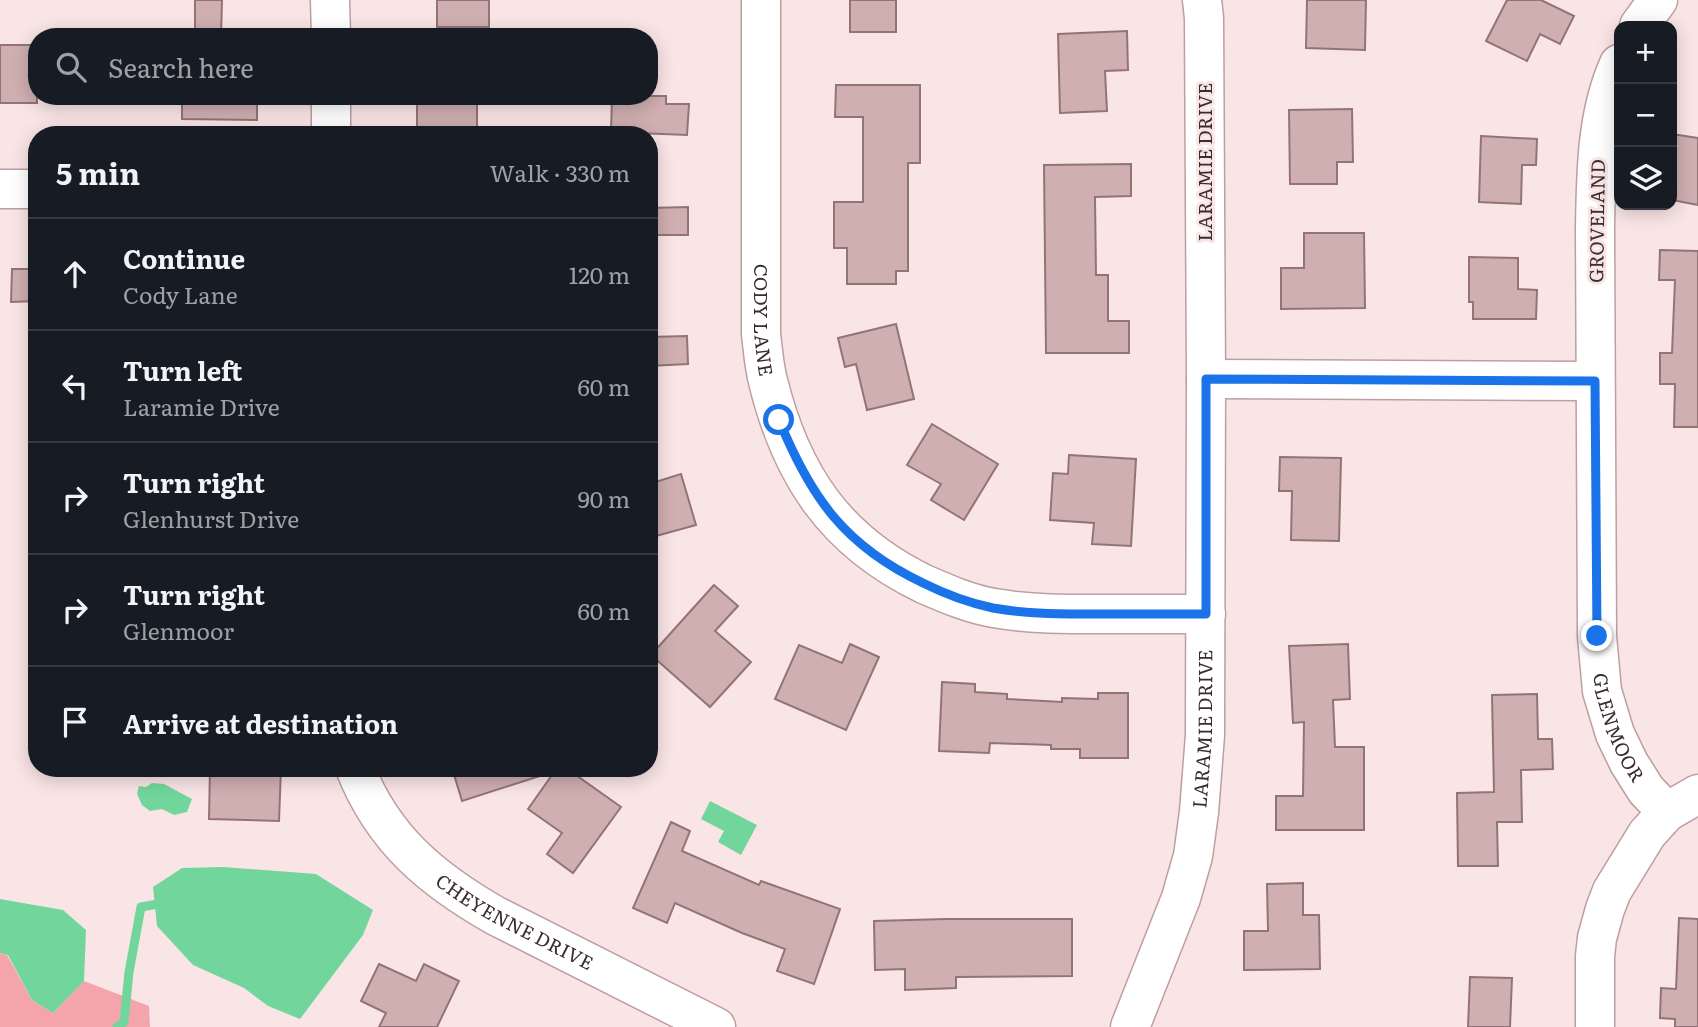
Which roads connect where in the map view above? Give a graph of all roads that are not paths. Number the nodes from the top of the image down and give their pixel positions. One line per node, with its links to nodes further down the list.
1 (330, 0): 6 (street)
2 (761, 0): 14 (street, CODY LANE)
3 (1202, 0): 12 (street, LARAMIE DRIVE)
4 (1658, 0): 5 (street)
5 (1643, 21)
6 (331, 28)
7 (1614, 78): 13 (street, GROVELAND)
8 (331, 105): 9 (street)
9 (331, 126)
10 (0, 189): 11 (street)
11 (28, 189)
12 (1206, 379): 13 (street); 14 (street, LARAMIE DRIVE)
13 (1595, 381): 16 (street, GLENMOOR)
14 (1206, 614): 18 (street, LARAMIE DRIVE)
15 (358, 777): 17 (street, CHEYENNE DRIVE)
16 (1682, 803): 19 (street, GLENMOOR)
17 (716, 1027)
18 (1130, 1027)
19 (1595, 1027)

